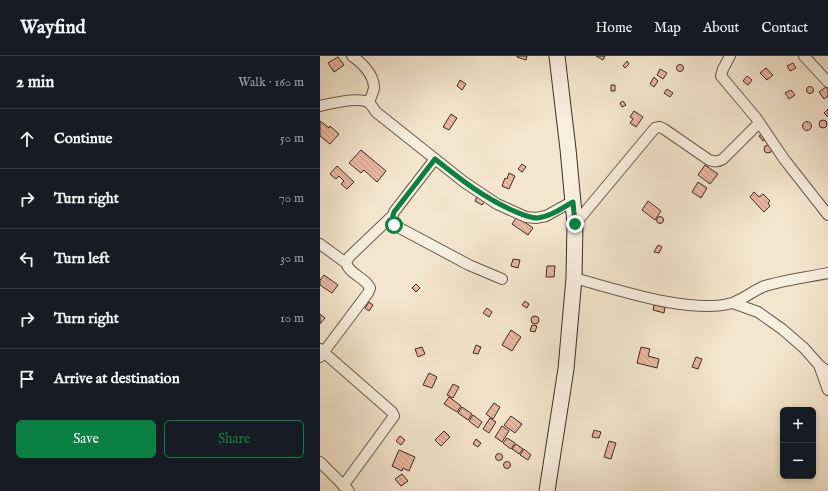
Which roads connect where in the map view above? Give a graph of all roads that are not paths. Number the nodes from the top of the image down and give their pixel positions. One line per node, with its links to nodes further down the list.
1 (352, 56): 6 (street)
2 (557, 56): 10 (street)
3 (730, 56): 8 (street)
4 (804, 56): 5 (street)
5 (828, 82)
6 (369, 103): 7 (street); 9 (street)
7 (320, 106)
8 (759, 123): 11 (street); 13 (street)
9 (435, 159): 10 (street); 12 (street)
10 (573, 202): 13 (street)
11 (828, 215)
12 (392, 216): 15 (street); 18 (street)
13 (575, 224): 17 (street)
14 (320, 244): 15 (street)
15 (346, 262): 20 (street)
16 (828, 273): 19 (street)
17 (574, 278): 19 (street); 26 (street)
18 (502, 279)
19 (732, 303): 21 (street)
20 (321, 352): 25 (street)
21 (819, 365): 22 (street); 23 (street)
22 (828, 372)
23 (828, 390)
24 (320, 462): 25 (street)
25 (346, 488)
26 (548, 491)

